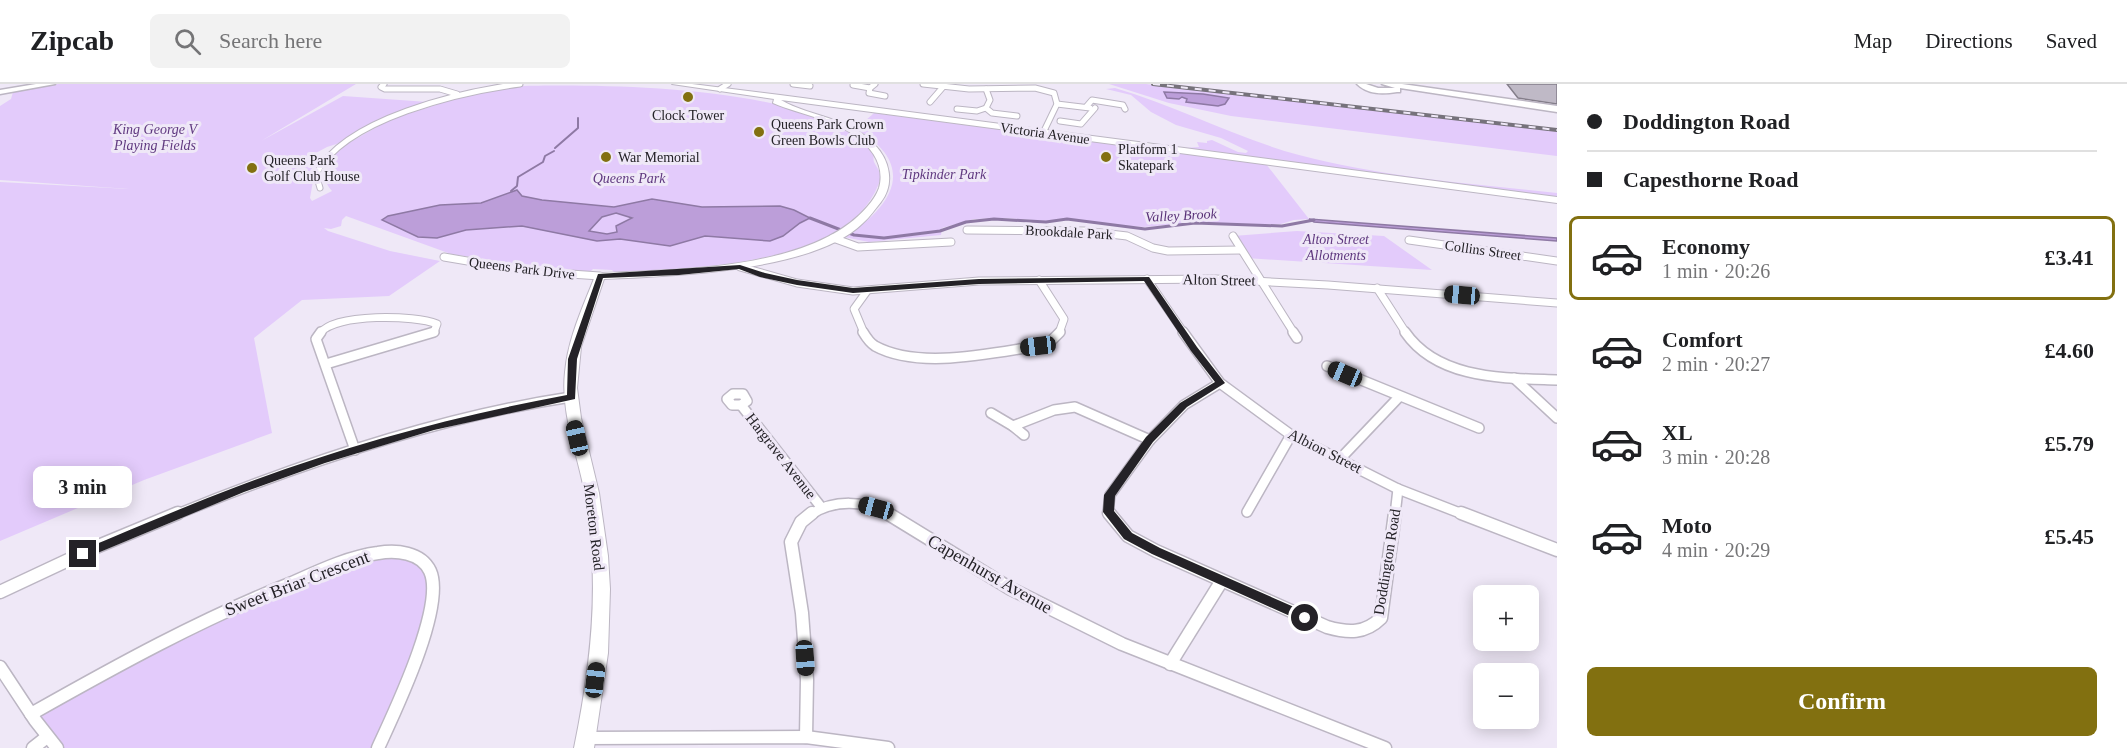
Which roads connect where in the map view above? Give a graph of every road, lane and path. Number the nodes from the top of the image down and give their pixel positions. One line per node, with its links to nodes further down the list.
1 (51, 84): 18 (main road)
2 (384, 84): 16 (street)
3 (439, 84): 16 (street)
4 (520, 84): 19 (street)
5 (676, 84): 14 (street, Victoria Avenue)
6 (793, 84): 10 (street)
7 (923, 84): 15 (street)
8 (1361, 84): 13 (main road)
9 (853, 85): 11 (street)
10 (810, 86)
11 (872, 86): 20 (street)
12 (1002, 86): 17 (street); 23 (street)
13 (1389, 86): 28 (main road)
14 (724, 87): 21 (street, Victoria Avenue)
15 (943, 87): 17 (street); 22 (street)
16 (432, 89): 19 (street)
17 (986, 89): 25 (street)
18 (0, 92)
19 (457, 94): 32 (street)
20 (885, 96)
21 (780, 97): 31 (street, Victoria Avenue); 35 (street, Queens Park Drive)
22 (930, 102)
23 (1057, 104): 24 (street); 31 (street)
24 (1086, 107): 27 (street); 30 (street)
25 (986, 108): 26 (street); 29 (street)
26 (957, 109)
27 (1125, 109)
28 (1557, 110)
29 (1017, 116)
30 (1060, 121)
31 (1043, 133): 33 (street, Victoria Avenue)
32 (320, 188)
33 (1557, 200)
34 (967, 230): 39 (street, Brookdale Park)
35 (841, 233): 38 (street); 42 (street, Queens Park Drive)
36 (1233, 236): 39 (street)
37 (1409, 240): 41 (street, Collins Street)
38 (951, 242)
39 (1240, 250): 46 (street)
40 (444, 256): 43 (street, Queens Park Drive)
41 (1557, 261)
42 (740, 267): 43 (street, Queens Park Drive); 48 (street, Alton Street)
43 (600, 276): 57 (street, Moreton Road)
44 (1146, 279): 45 (street, Alton Street); 46 (street, Alton Street); 55 (street, Albion Street)
45 (1039, 280): 48 (street, Alton Street); 48 (street)
46 (1260, 281): 47 (street, Alton Street); 50 (street)
47 (1377, 288): 49 (street, Alton Street); 53 (street)
48 (867, 291)
49 (1557, 303)
50 (1297, 338)
51 (326, 364): 51 (street); 66 (street)
52 (1327, 366): 56 (street)
53 (1514, 378): 54 (street); 60 (street)
54 (1557, 380)
55 (1220, 383): 64 (street, Albion Street); 65 (street, Doddington Road)
56 (1399, 396): 62 (street); 67 (street)
57 (571, 397): 66 (street); 79 (street, Moreton Road)
58 (741, 405): 69 (street, Hargrave Avenue)
59 (991, 413): 61 (street)
60 (1557, 418)
61 (1013, 426): 63 (street); 65 (street)
62 (1479, 428)
63 (1024, 435)
64 (1291, 435): 67 (street, Albion Street); 70 (street)
65 (1150, 440): 72 (street, Doddington Road)
66 (355, 450): 73 (street)
67 (1340, 459): 68 (street, Albion Street)
68 (1398, 489): 71 (street, Albion Street); 72 (street, Doddington Road)
69 (821, 507): 74 (street, Capenhurst Avenue); 78 (street)
70 (1247, 512)
71 (1557, 550)
72 (1221, 582): 74 (street)
73 (0, 592)
74 (1170, 664): 84 (street, Capenhurst Avenue)
75 (0, 667): 76 (street)
76 (31, 714): 77 (street); 82 (street, Sweet Briar Crescent)
77 (47, 736): 80 (street); 81 (street)
78 (806, 737): 79 (street); 83 (street)
79 (585, 743)
80 (33, 748)
81 (57, 748)
82 (378, 748)
83 (888, 748)
84 (1385, 748)

